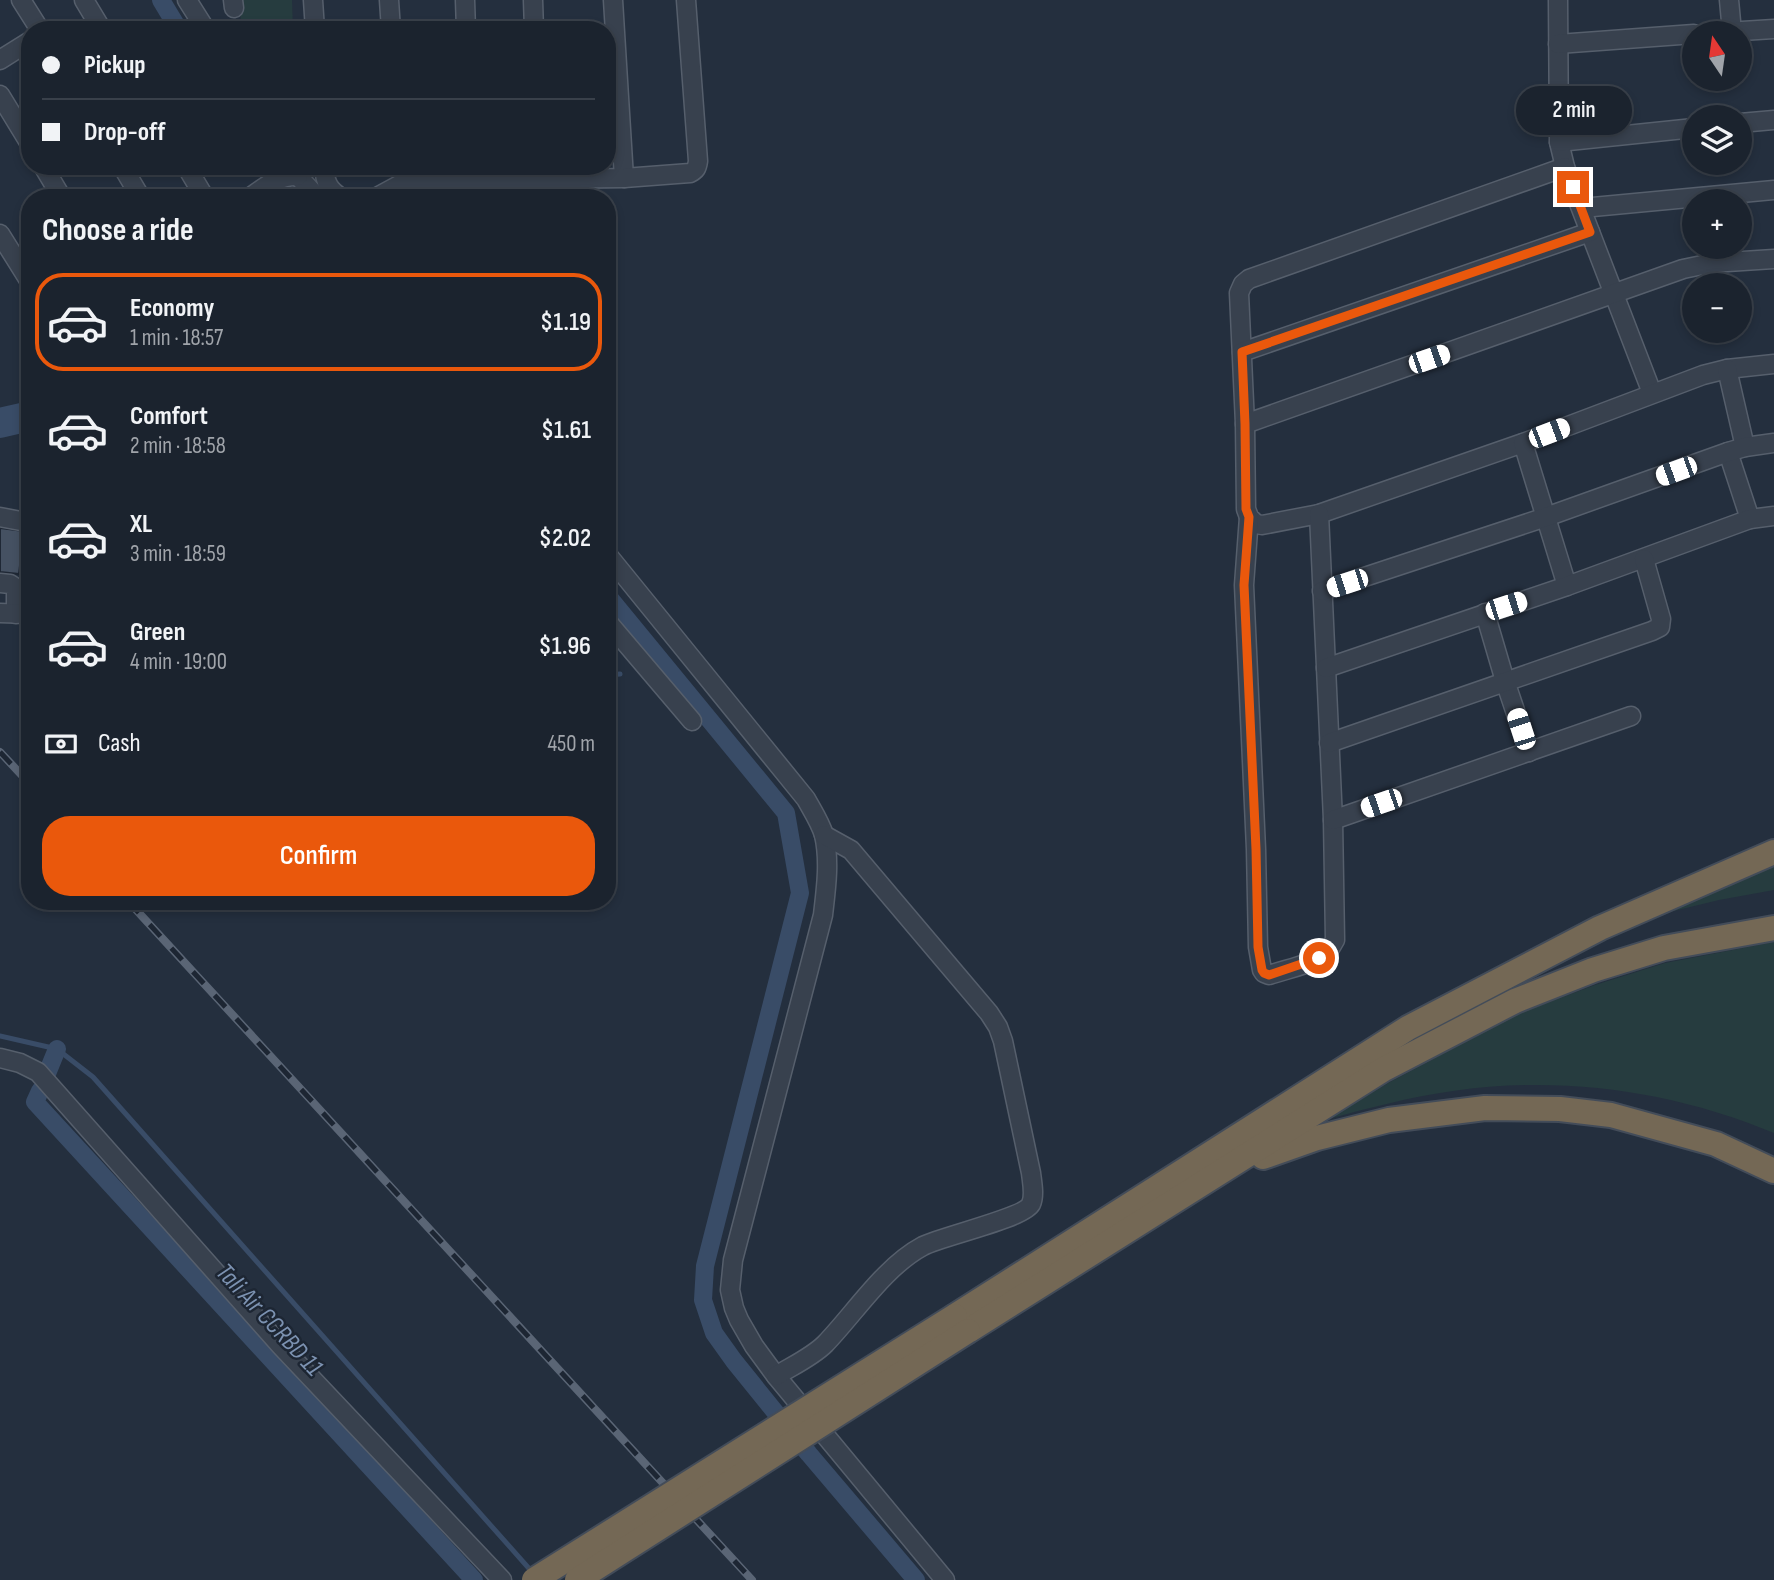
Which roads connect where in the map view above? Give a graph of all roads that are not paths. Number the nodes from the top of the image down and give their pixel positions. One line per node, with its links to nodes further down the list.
1 (21, 0): 12 (street)
2 (84, 0): 13 (street)
3 (187, 0): 14 (street)
4 (313, 0): 15 (street)
5 (389, 0): 16 (street)
6 (465, 0): 17 (street)
7 (533, 0): 18 (street)
8 (613, 0): 19 (street)
9 (685, 0): 39 (street)
10 (1558, 0): 24 (street)
11 (1729, 0): 20 (street)
12 (34, 21)
13 (97, 21)
14 (200, 21)
15 (314, 21)
16 (390, 21)
17 (466, 21)
18 (534, 21)
19 (614, 21)
20 (1730, 21)
21 (1774, 29): 22 (street)
22 (1752, 31)
23 (1682, 35): 24 (street)
24 (1558, 44): 33 (street)
25 (21, 47): 27 (street)
26 (616, 49): 39 (street)
27 (0, 60)
28 (0, 95): 31 (street)
29 (1774, 120): 30 (street)
30 (1752, 122)
31 (21, 129)
32 (1682, 129): 33 (street)
33 (1559, 142): 34 (street)
34 (1565, 167): 44 (street); 50 (street)
35 (288, 175): 40 (street)
36 (298, 175): 41 (street)
37 (401, 175): 42 (street)
38 (574, 175): 39 (street)
39 (624, 178)
40 (265, 189)
41 (310, 189)
42 (386, 189)
43 (1774, 190): 44 (street)
44 (1582, 208): 45 (street)
45 (1590, 232): 49 (street); 50 (street)
46 (0, 234): 48 (street)
47 (1774, 258): 49 (street)
48 (21, 268)
49 (1613, 295): 53 (street); 54 (street)
50 (1242, 352): 54 (street)
51 (1774, 364): 52 (street)
52 (1727, 369): 53 (street); 57 (street)
53 (1652, 393): 55 (street)
54 (1245, 424): 62 (street)
55 (1523, 443): 59 (street); 63 (street)
56 (1774, 443): 57 (street)
57 (1745, 447): 58 (street)
58 (1728, 452): 63 (street); 64 (street)
59 (1319, 514): 62 (street); 70 (street)
60 (1774, 516): 64 (street)
61 (0, 517): 65 (street)
62 (1249, 517): 80 (street)
63 (1545, 517): 69 (street); 70 (street)
64 (1750, 519): 66 (street)
65 (21, 521)
66 (1644, 559): 69 (street); 75 (street)
67 (616, 565): 81 (street)
68 (0, 583): 72 (street)
69 (1567, 586): 71 (street)
70 (1322, 591): 74 (street)
71 (1485, 613): 74 (street); 75 (street)
72 (15, 614)
73 (616, 632): 77 (street)
74 (1326, 667): 78 (street)
75 (1505, 681): 78 (street); 79 (street)
76 (1631, 716): 79 (street)
77 (692, 721)
78 (1329, 743): 80 (street)
79 (1528, 752): 80 (street)
80 (1332, 820)
81 (824, 835): 90 (street); 90 (street)
82 (1774, 852): 86 (highway)
83 (1774, 913): 86 (highway)
84 (1774, 928): 87 (highway)
85 (0, 1058): 91 (street)
86 (1226, 1143): 89 (highway)
87 (1227, 1169): 88 (highway); 89 (highway)
88 (1774, 1171)
89 (961, 1323): 92 (highway, bridge); 93 (highway, bridge)
90 (776, 1376): 94 (street)
91 (502, 1580)
92 (534, 1580)
93 (577, 1580)
94 (945, 1580)

